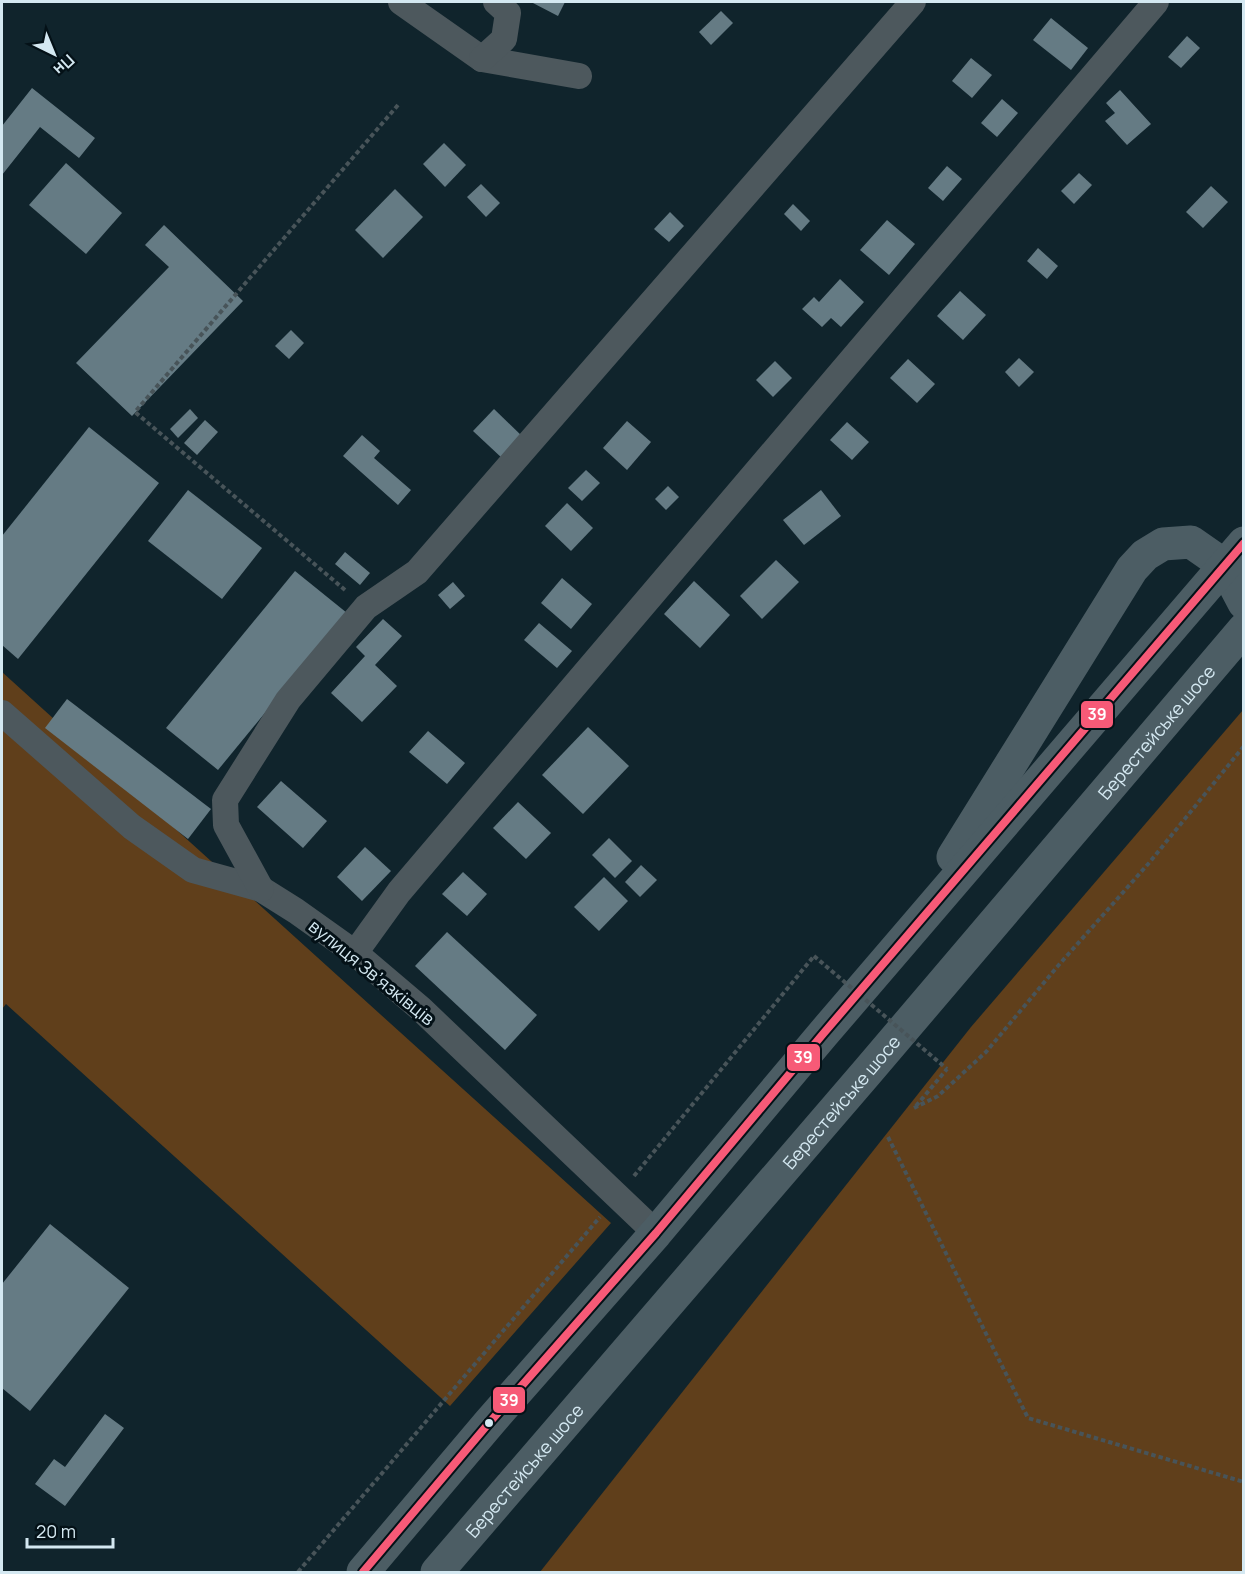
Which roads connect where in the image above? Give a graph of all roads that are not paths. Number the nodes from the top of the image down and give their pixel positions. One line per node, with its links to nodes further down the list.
1 (401, 2): 5 (street)
2 (496, 2): 5 (street)
3 (913, 2): 11 (street)
4 (1156, 2): 13 (street)
5 (482, 58): 6 (street)
6 (579, 76)
7 (1234, 554): 8 (highway); 12 (highway); 12 (highway)
8 (1244, 603)
9 (1244, 629): 16 (highway, Берестейське шосе)
10 (2, 713): 11 (street, вулиця Звʼязківців)
11 (261, 889): 13 (street, вулиця Звʼязківців)
12 (900, 943): 14 (highway)
13 (355, 953): 14 (street, вулиця Звʼязківців)
14 (656, 1233): 15 (highway)
15 (363, 1572)
16 (437, 1572)

